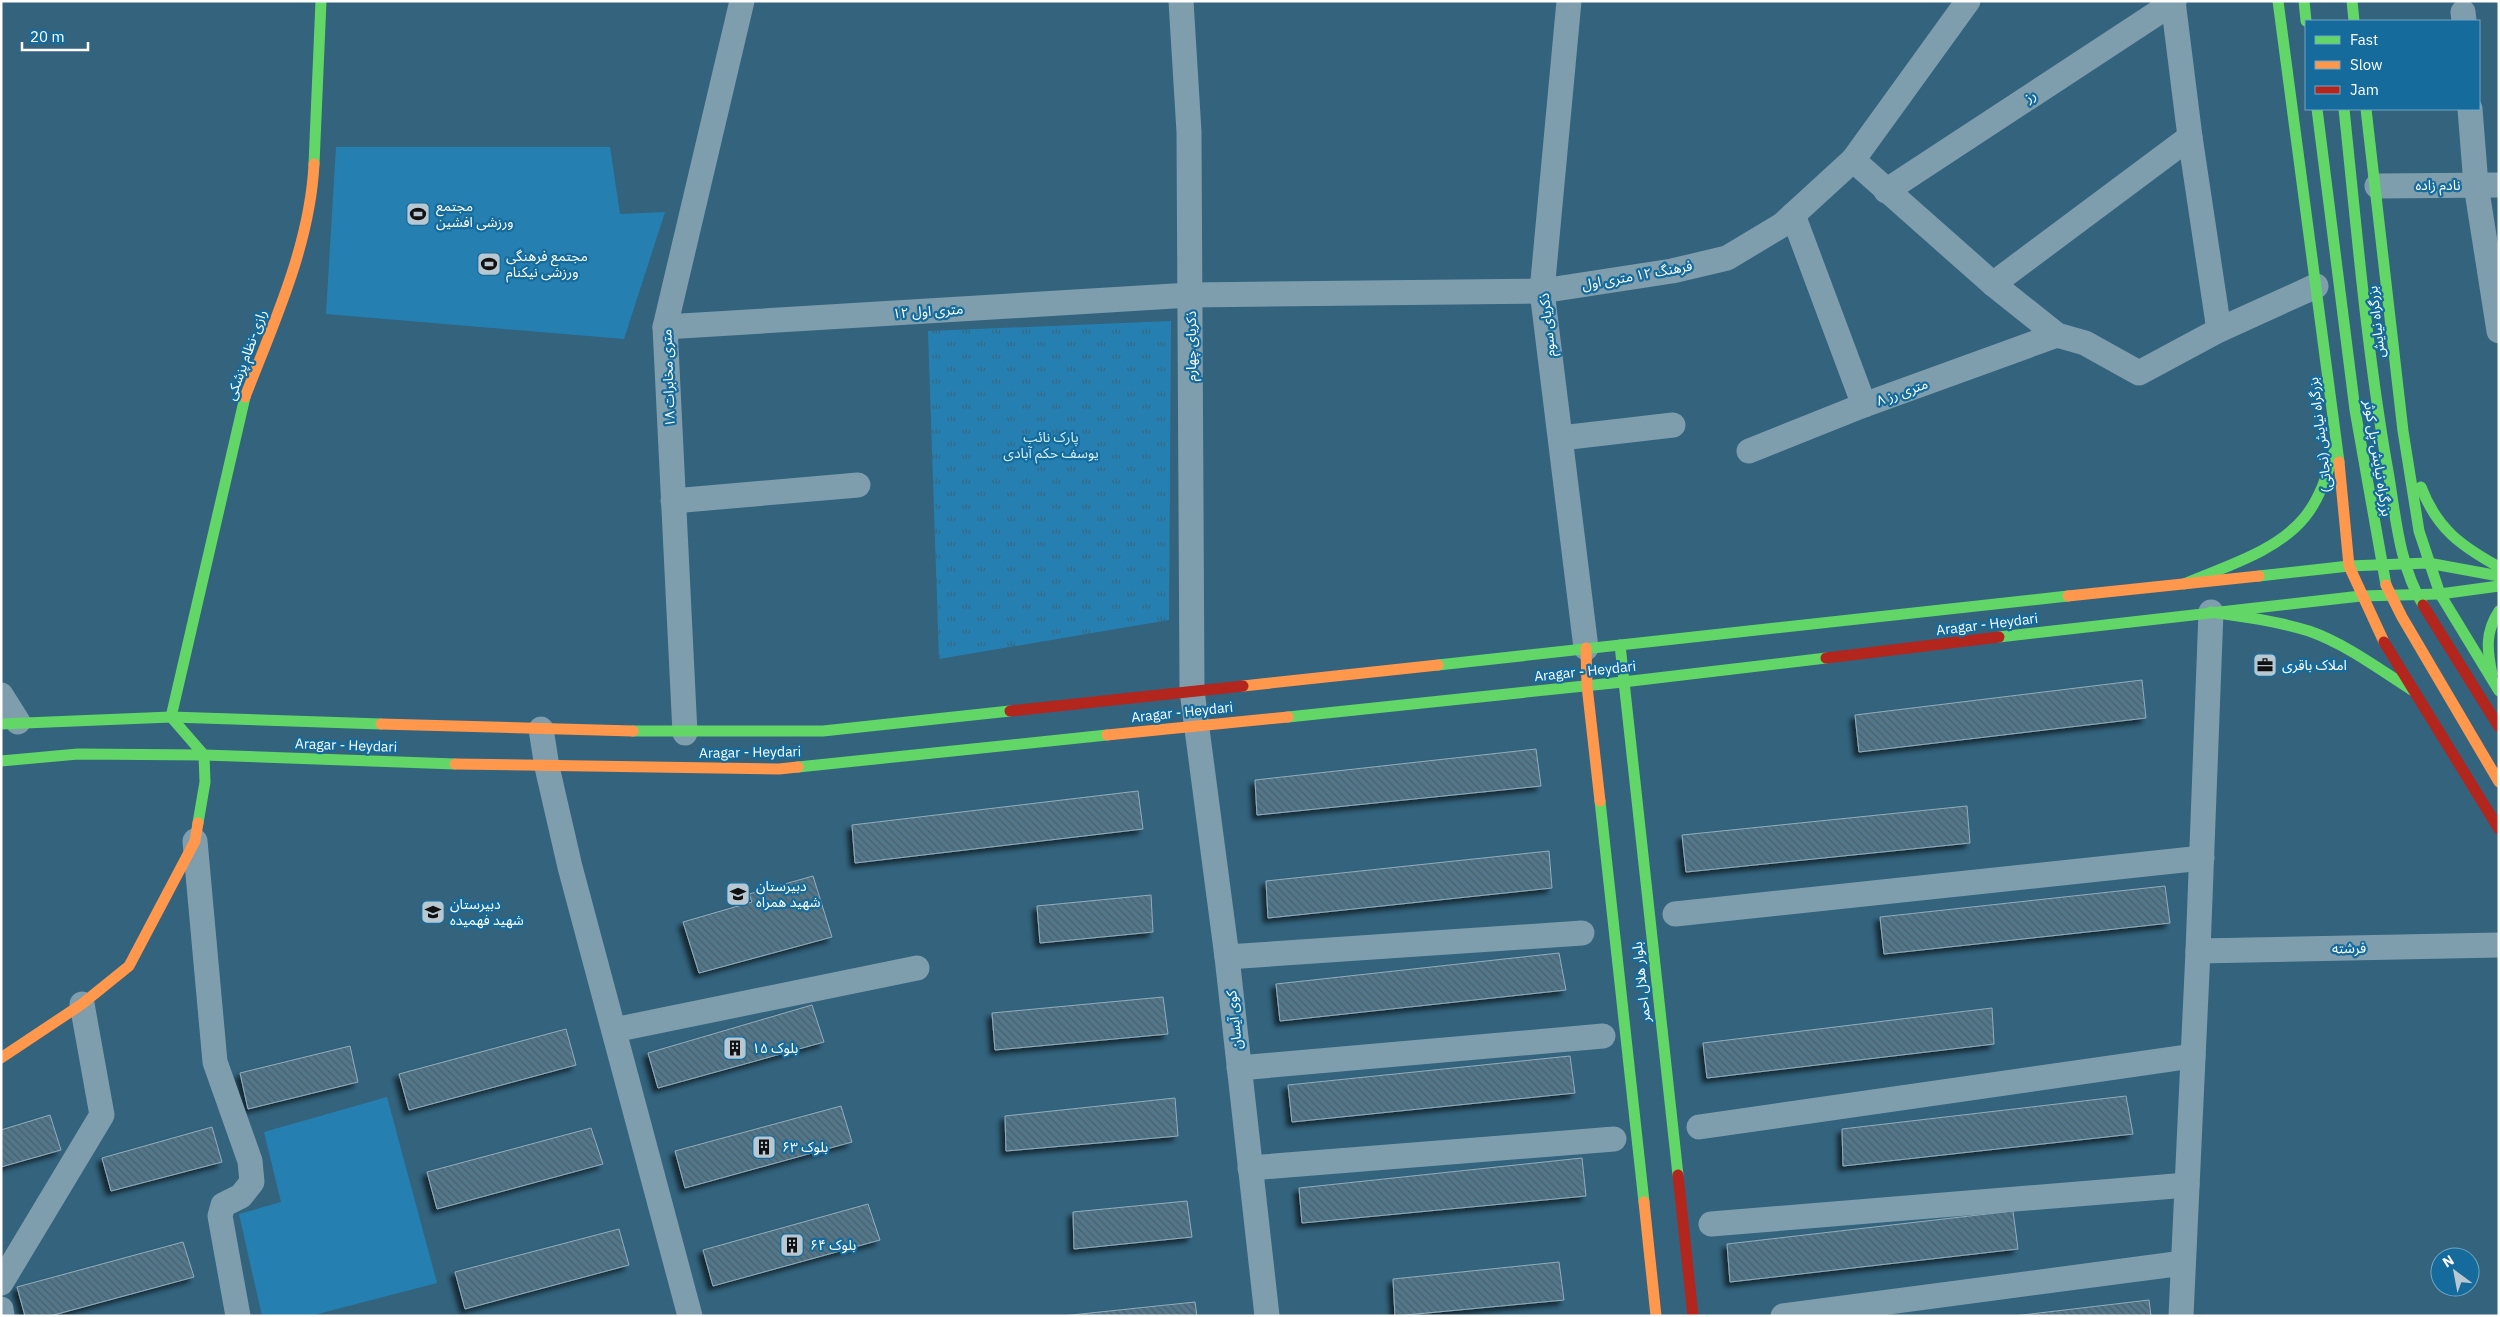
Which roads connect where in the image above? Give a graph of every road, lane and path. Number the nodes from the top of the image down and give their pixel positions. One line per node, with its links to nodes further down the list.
1 (321, 1): 56 (main road, رازی-نظام پزشکی)
2 (742, 1): 26 (street, ۱۸ متری مخابرات)
3 (1181, 1): 25 (street, ذکریای چهارم)
4 (1569, 1): 24 (street, ذکریای سوم)
5 (1968, 1): 17 (street, فرهنگ ۱۲ متری اول)
6 (2278, 1): 23 (main road, بزرگراه نیایش (نجاتی))
7 (2304, 1): 10 (main road)
8 (2352, 1): 11 (main road)
9 (2173, 2): 16 (street); 20 (street, رز)
10 (2306, 20)
11 (2354, 20)
12 (2317, 110): 65 (main road, بزرگراه نیایش-پل کوثر, bridge)
13 (2344, 110): 59 (main road, بزرگراه نیایش-پل کوثر, bridge)
14 (2366, 110): 19 (main road, بزرگراه نیایش)
15 (2470, 110): 18 (street)
16 (2190, 138): 22 (street); 27 (street)
17 (1853, 160): 20 (street); 21 (street, فرهنگ ۱۲ متری اول)
18 (2487, 185): 19 (street, نادم زاده); 28 (street)
19 (2377, 186): 32 (main road, بزرگراه نیایش)
20 (1886, 191): 22 (street)
21 (1793, 215): 24 (street, فرهنگ ۱۲ متری اول); 30 (street)
22 (1993, 284): 29 (street)
23 (2316, 286): 27 (street); 34 (main road, بزرگراه نیایش (نجاتی))
24 (1542, 291): 25 (street, فرهنگ ۱۲ متری اول); 33 (street, ذکریای سوم)
25 (1190, 295): 26 (street, ۱۲ متری اول); 53 (street, ذکریای چهارم)
26 (665, 327): 37 (street, ۱۸ متری مخابرات)
27 (2219, 330): 29 (street)
28 (2499, 331)
29 (2057, 335): 30 (street, ۸ متری رز)
30 (1864, 405): 35 (street, ۸ متری رز)
31 (1673, 425): 33 (street)
32 (2403, 431): 34 (main road); 38 (main road, بزرگراه نیایش); 40 (main road)
33 (1560, 438): 49 (street, ذکریای سوم)
34 (2337, 444): 39 (main road, بزرگراه نیایش (نجاتی)); 42 (main road)
35 (1749, 451)
36 (858, 485): 37 (street)
37 (673, 500): 61 (street, ۱۸ متری مخابرات)
38 (2428, 563): 39 (main road, Aragar - Heydari); 41 (main road, Aragar - Heydari); 44 (main road)
39 (2349, 566): 42 (main road, Aragar - Heydari); 45 (main road, بزرگراه نیایش (نجاتی))
40 (2499, 566)
41 (2499, 576)
42 (2184, 584): 48 (main road, Aragar - Heydari)
43 (2499, 586): 44 (main road, Aragar - Heydari)
44 (2440, 594): 45 (main road, Aragar - Heydari); 52 (main road)
45 (2361, 596): 47 (main road, Aragar - Heydari); 54 (main road, بزرگراه نیایش (نجاتی))
46 (2499, 611): 52 (main road)
47 (2211, 612): 50 (main road, Aragar - Heydari); 54 (main road); 68 (street)
48 (1620, 645): 49 (main road, Aragar - Heydari); 50 (main road, بلوار هلال احمر)
49 (1586, 648): 51 (main road, بلوار هلال احمر); 53 (main road, Aragar - Heydari)
50 (1623, 682): 51 (main road, Aragar - Heydari); 94 (main road, بلوار هلال احمر)
51 (1587, 686): 58 (main road, Aragar - Heydari); 93 (main road, بلوار هلال احمر)
52 (2497, 688)
53 (1192, 691): 58 (street, ذکریای چهارم); 61 (main road, Aragar - Heydari)
54 (2414, 691): 66 (main road, بزرگراه نیایش (نجاتی))
55 (1, 695): 57 (street)
56 (171, 718): 57 (main road, Aragar - Heydari); 60 (main road, Aragar - Heydari); 62 (main road)
57 (10, 723)
58 (1197, 726): 64 (main road, Aragar - Heydari); 73 (street, کوی آیسان)
59 (2499, 727)
60 (541, 729): 61 (main road, Aragar - Heydari); 64 (street)
61 (684, 733)
62 (204, 755): 63 (main road, Aragar - Heydari); 64 (main road, Aragar - Heydari); 67 (main road)
63 (1, 761)
64 (547, 767): 76 (street)
65 (2499, 782)
66 (2499, 828)
67 (196, 841): 75 (main road); 90 (street)
68 (2202, 858): 69 (street); 72 (street)
69 (1675, 914)
70 (1582, 933): 73 (street)
71 (2499, 945): 72 (street, فرشته)
72 (2198, 952): 78 (street)
73 (1227, 957): 80 (street, کوی آیسان)
74 (917, 968): 76 (street)
75 (82, 1004): 79 (main road); 87 (street)
76 (614, 1030): 91 (street)
77 (1603, 1036): 80 (street)
78 (2194, 1056): 81 (street); 84 (street)
79 (1, 1058)
80 (1239, 1068): 83 (street, کوی آیسان)
81 (1699, 1127)
82 (1614, 1139): 83 (street)
83 (1250, 1168): 92 (street, کوی آیسان)
84 (2187, 1185): 85 (street); 86 (street)
85 (1711, 1224)
86 (2183, 1263): 95 (street); 96 (street)
87 (1, 1283)
88 (1, 1309): 89 (street)
89 (2, 1316)
90 (238, 1316)
91 (690, 1316)
92 (1267, 1316)
93 (1656, 1316)
94 (1693, 1316)
95 (1783, 1316)
96 (2181, 1316)

